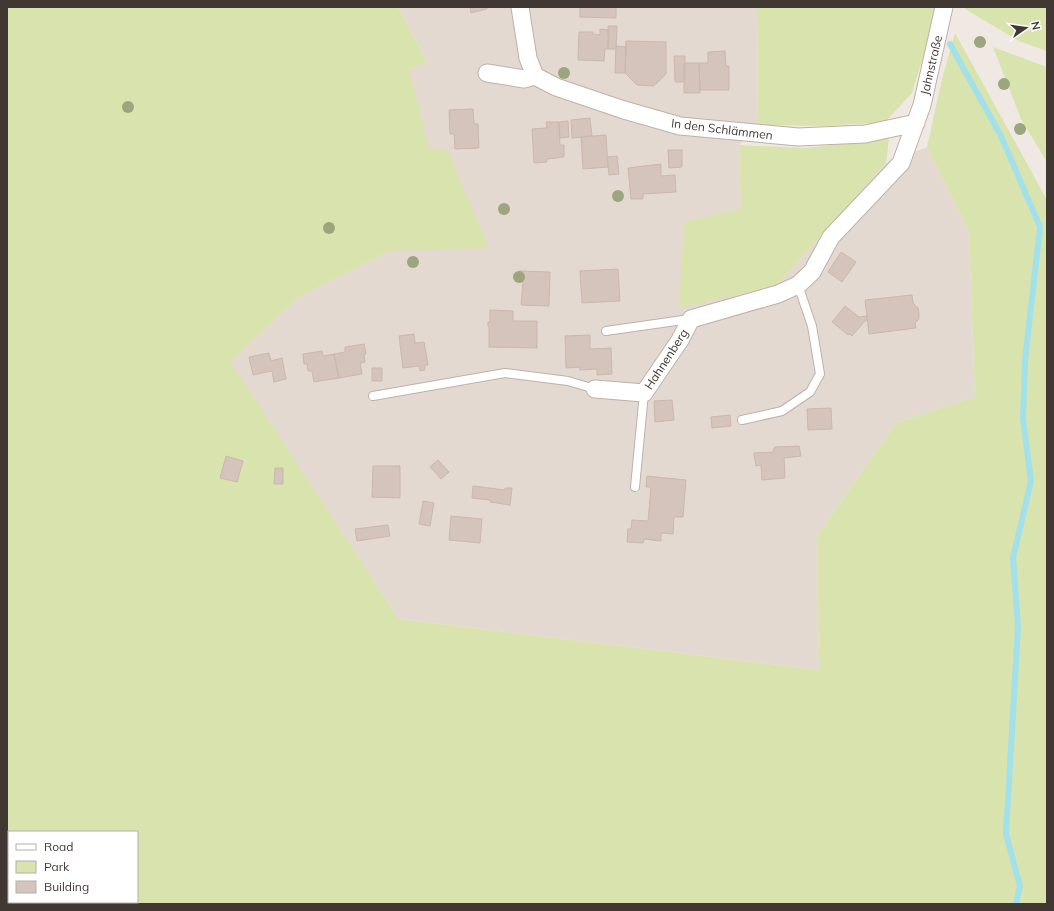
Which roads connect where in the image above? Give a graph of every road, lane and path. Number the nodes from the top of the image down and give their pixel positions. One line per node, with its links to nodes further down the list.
1 (520, 7): 4 (street)
2 (944, 7): 5 (street, Jahnstraße)
3 (487, 74): 4 (street)
4 (535, 76): 5 (street, In den Schlämmen)
5 (916, 123): 6 (street, Hahnenberg)
6 (798, 285): 7 (street, Hahnenberg); 12 (lane)
7 (691, 319): 8 (lane); 10 (street, Hahnenberg)
8 (606, 331)
9 (595, 389): 10 (street, Hahnenberg); 11 (lane, Hahnenberg)
10 (644, 393): 13 (lane)
11 (373, 396)
12 (742, 420)
13 (635, 487)

